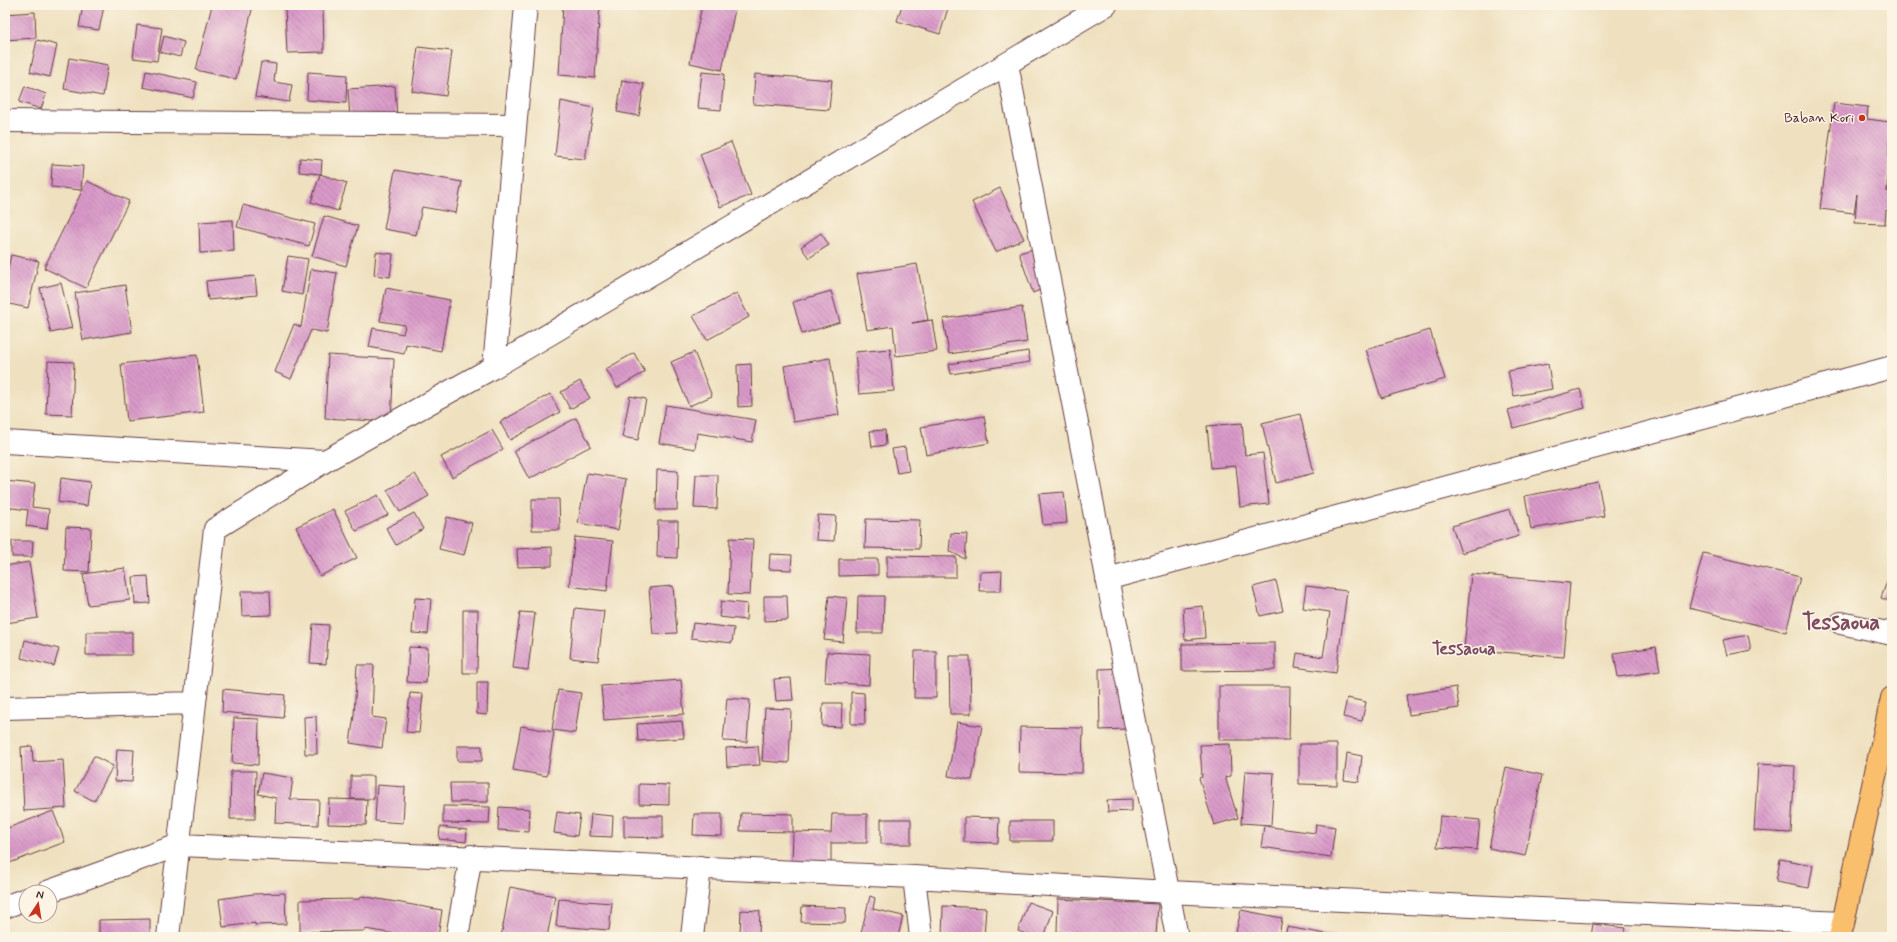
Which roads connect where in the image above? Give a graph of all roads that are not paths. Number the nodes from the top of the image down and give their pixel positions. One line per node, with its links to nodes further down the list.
1 (526, 5): 5 (street)
2 (1106, 5): 3 (street)
3 (1007, 64): 6 (street); 10 (street)
4 (5, 121): 5 (street)
5 (515, 125): 6 (street)
6 (494, 367): 9 (street)
7 (1892, 367): 10 (street)
8 (5, 442): 9 (street)
9 (326, 461): 14 (street)
10 (1107, 579): 21 (street)
11 (1841, 623): 12 (street)
12 (1892, 634)
13 (1892, 698): 24 (main road)
14 (195, 704): 15 (street); 16 (street)
15 (5, 708)
16 (179, 845): 17 (street); 20 (street); 25 (street)
17 (471, 856): 18 (street); 26 (street)
18 (700, 867): 19 (street); 27 (street)
19 (914, 877): 21 (street); 28 (street)
20 (58, 888)
21 (1168, 892): 24 (street); 29 (street)
22 (18, 902): 23 (street)
23 (5, 907)
24 (1841, 930)
25 (168, 937)
26 (457, 937)
27 (692, 937)
28 (921, 937)
29 (1177, 937)

